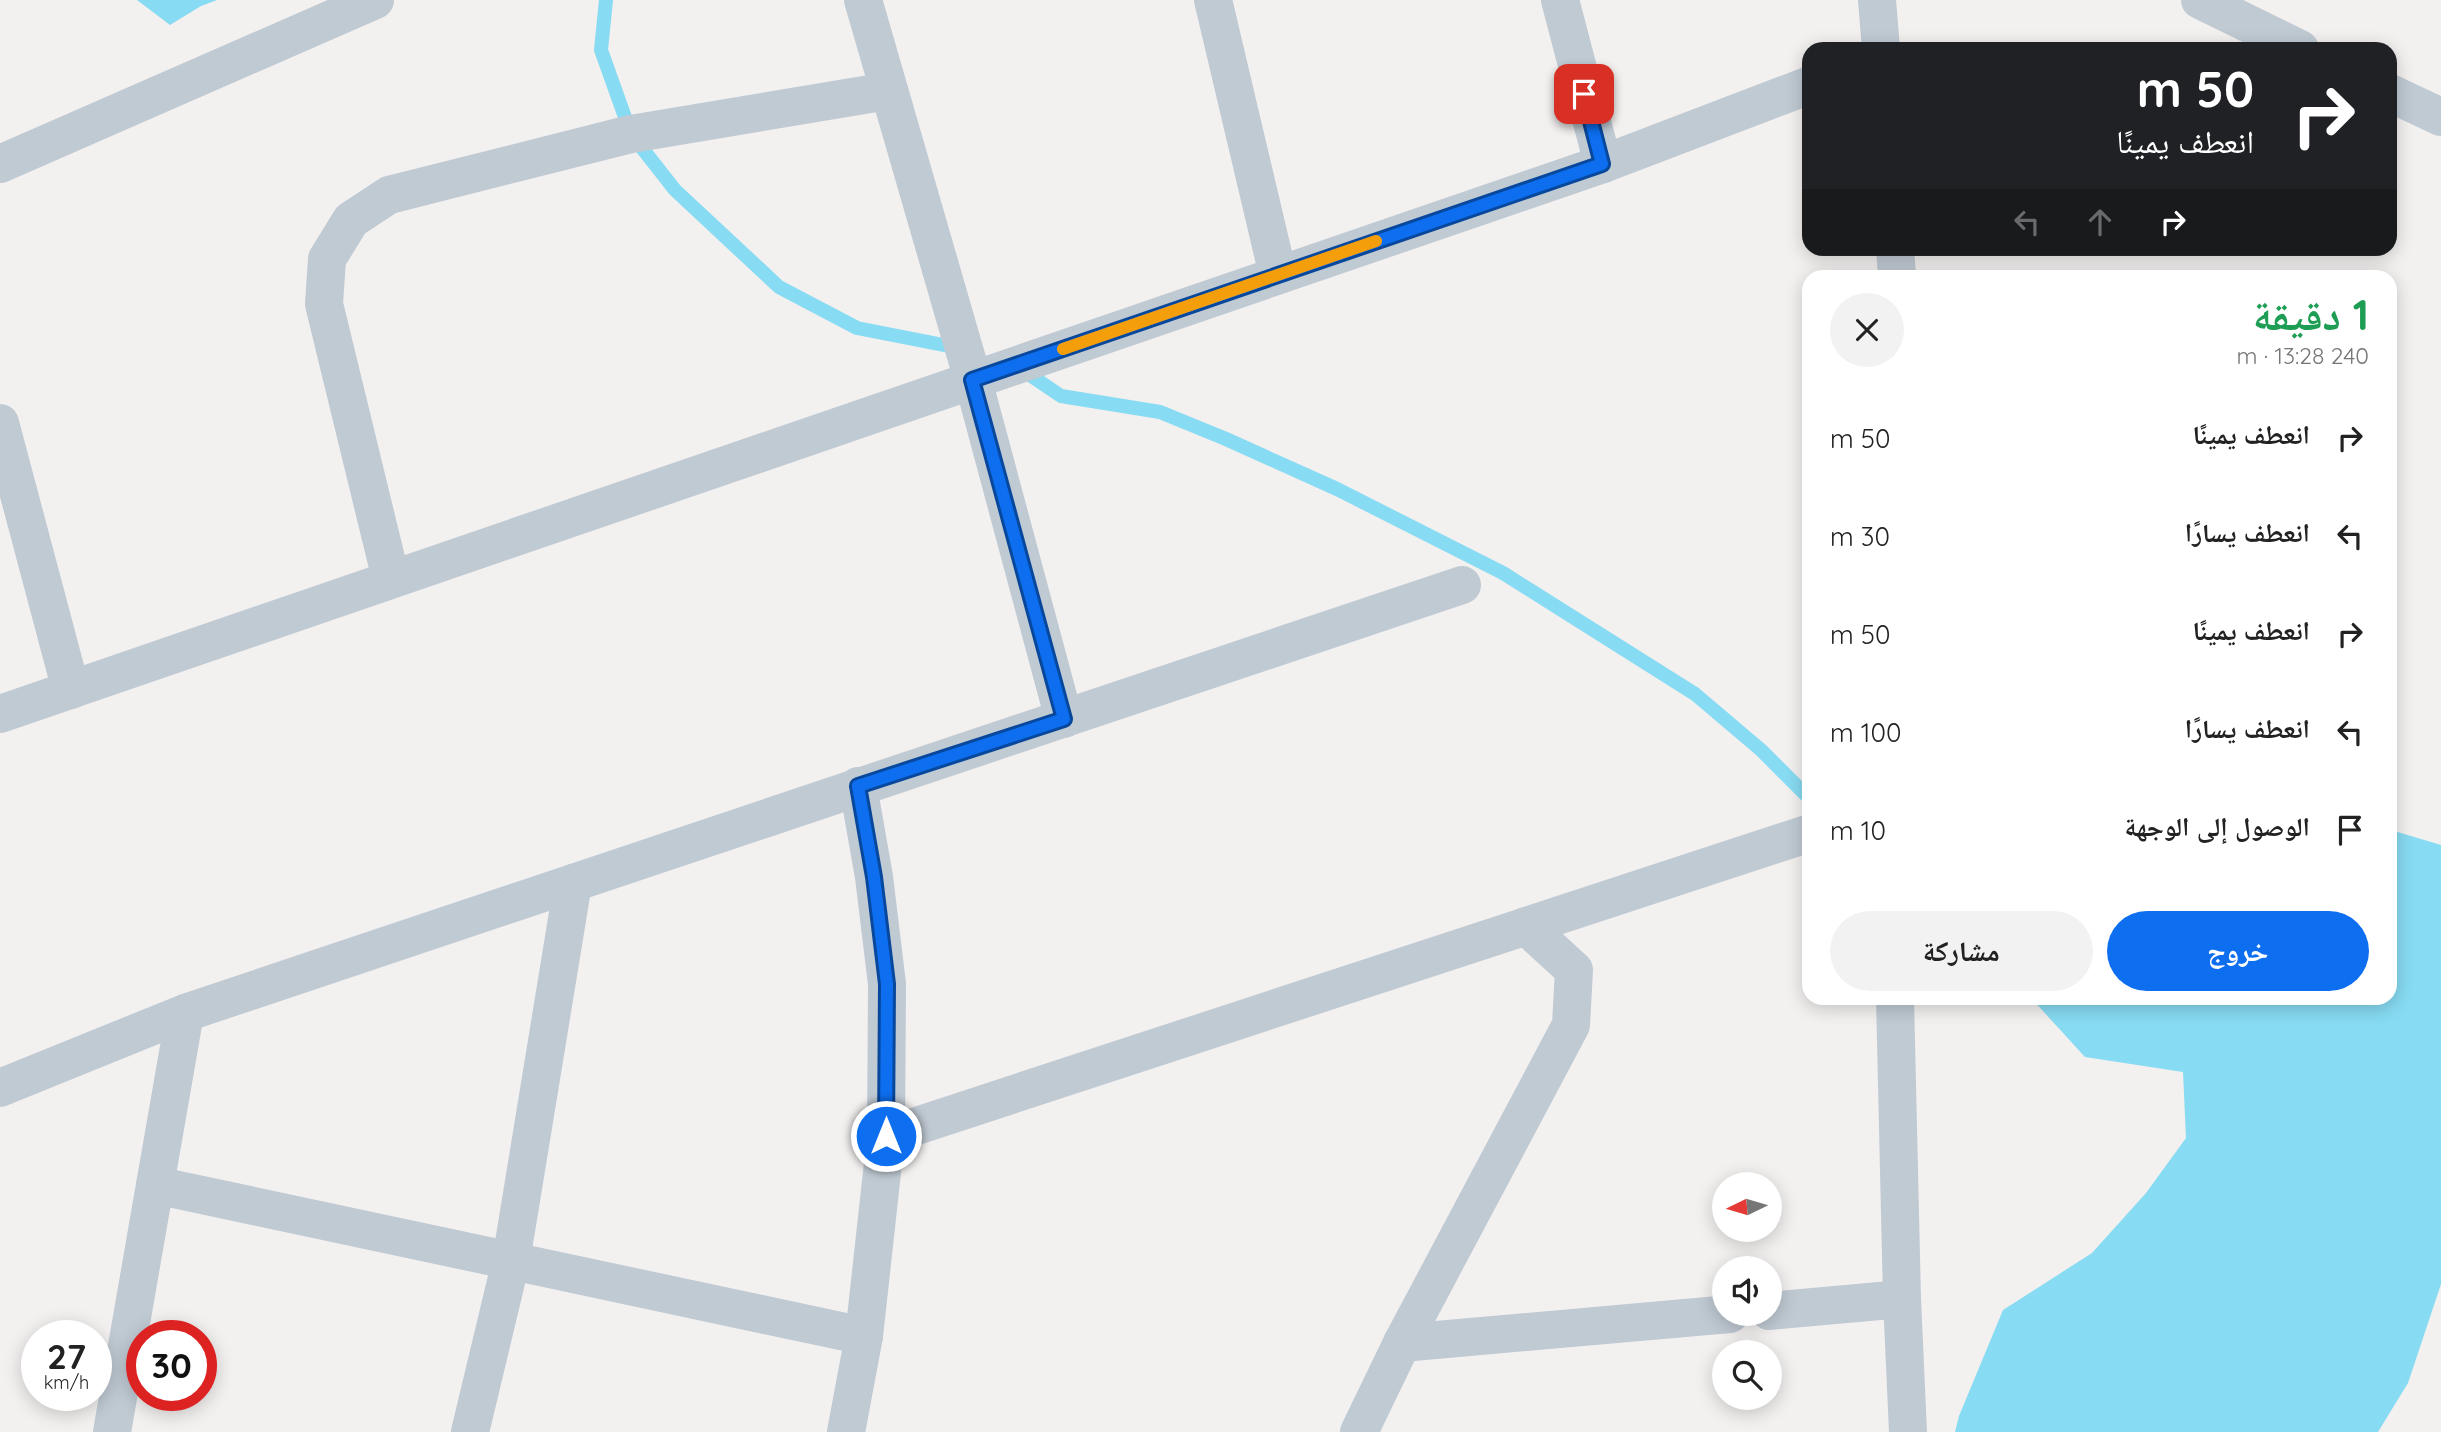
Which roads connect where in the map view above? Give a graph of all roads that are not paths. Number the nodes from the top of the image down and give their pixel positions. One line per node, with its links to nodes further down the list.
1 (375, 0): 13 (street)
2 (863, 0): 10 (street)
3 (1213, 0): 15 (street)
4 (1560, 0): 14 (street)
5 (1877, 0): 7 (street)
6 (2214, 3): 8 (street)
7 (1880, 42)
8 (2288, 42)
9 (1802, 88): 14 (street)
10 (888, 91): 16 (street); 18 (street)
11 (2397, 96): 12 (street)
12 (2441, 117)
13 (0, 164)
14 (1602, 164): 15 (street)
15 (1278, 275): 16 (street)
16 (972, 380): 18 (street); 22 (street)
17 (0, 423): 20 (street)
18 (391, 579): 20 (street)
19 (1462, 585): 22 (street)
20 (71, 690): 21 (street)
21 (0, 714)
22 (1064, 719): 23 (street)
23 (858, 786): 25 (street); 30 (street)
24 (1802, 836): 26 (street)
25 (573, 883): 28 (street); 32 (street)
26 (1526, 926): 30 (street); 37 (street)
27 (1895, 1005): 33 (street)
28 (185, 1013): 29 (street); 31 (street)
29 (0, 1088)
30 (886, 1136): 36 (street)
31 (155, 1185): 32 (street); 38 (street)
32 (510, 1261): 36 (street); 39 (street)
33 (1902, 1299): 34 (street); 42 (street)
34 (1782, 1310)
35 (1712, 1316): 37 (street)
36 (864, 1336): 40 (street)
37 (1402, 1343): 41 (street)
38 (112, 1432)
39 (470, 1432)
40 (846, 1432)
41 (1359, 1432)
42 (1908, 1432)

